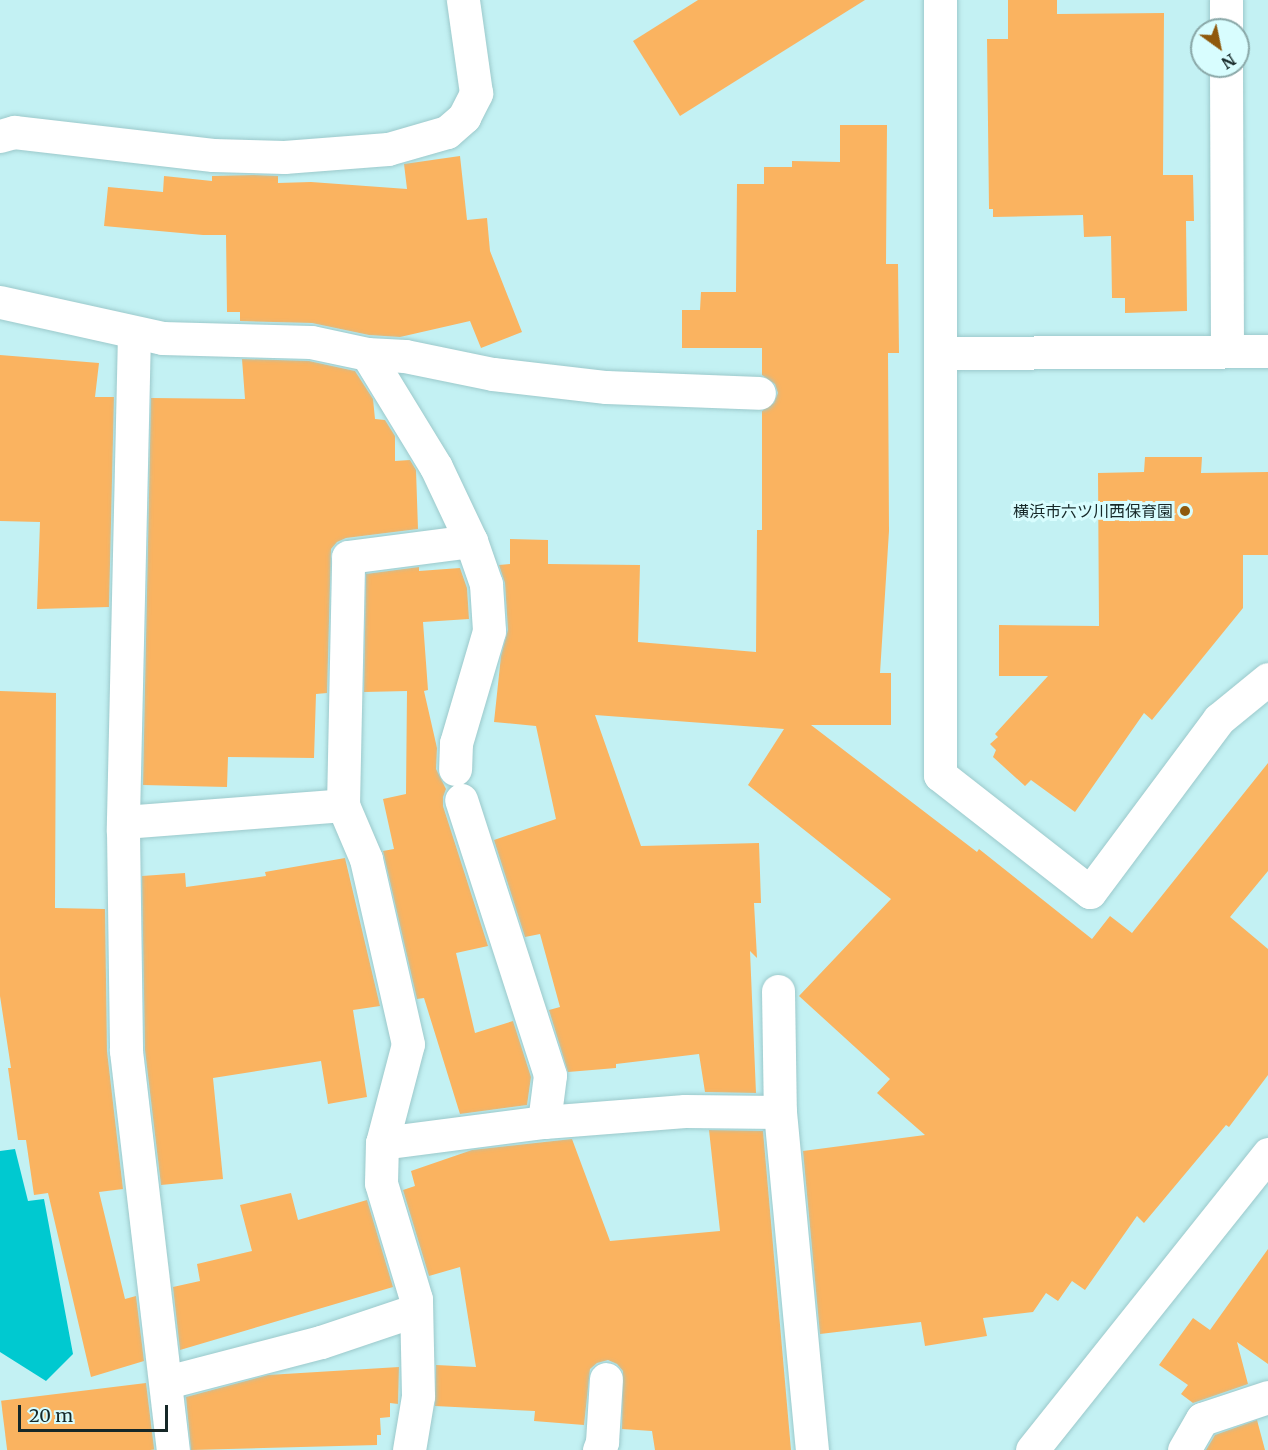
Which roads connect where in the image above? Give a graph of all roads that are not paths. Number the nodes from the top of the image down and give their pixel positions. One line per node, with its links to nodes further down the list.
1 (463, 0): 6 (street)
2 (940, 0): 11 (street)
3 (1226, 0): 4 (street)
4 (1226, 18)
5 (1226, 78): 9 (street)
6 (0, 135)
7 (0, 302): 8 (street)
8 (134, 333): 12 (street); 17 (street)
9 (1227, 351): 10 (street); 11 (street)
10 (1268, 351)
11 (940, 353): 15 (street)
12 (367, 354): 13 (street); 14 (street)
13 (749, 393)
14 (471, 541): 16 (street); 20 (street)
15 (1268, 679)
16 (343, 805): 17 (street); 21 (street)
17 (124, 822): 25 (street)
18 (778, 991): 19 (street)
19 (780, 1112): 20 (street); 30 (street)
20 (544, 1122): 21 (street)
21 (382, 1143): 23 (street)
22 (1268, 1154): 31 (street)
23 (416, 1310): 25 (street); 28 (street)
24 (606, 1379): 29 (street)
25 (167, 1382): 27 (street)
26 (1268, 1397): 32 (street)
27 (173, 1450)
28 (409, 1450)
29 (599, 1450)
30 (812, 1450)
31 (1032, 1450)
32 (1184, 1450)

